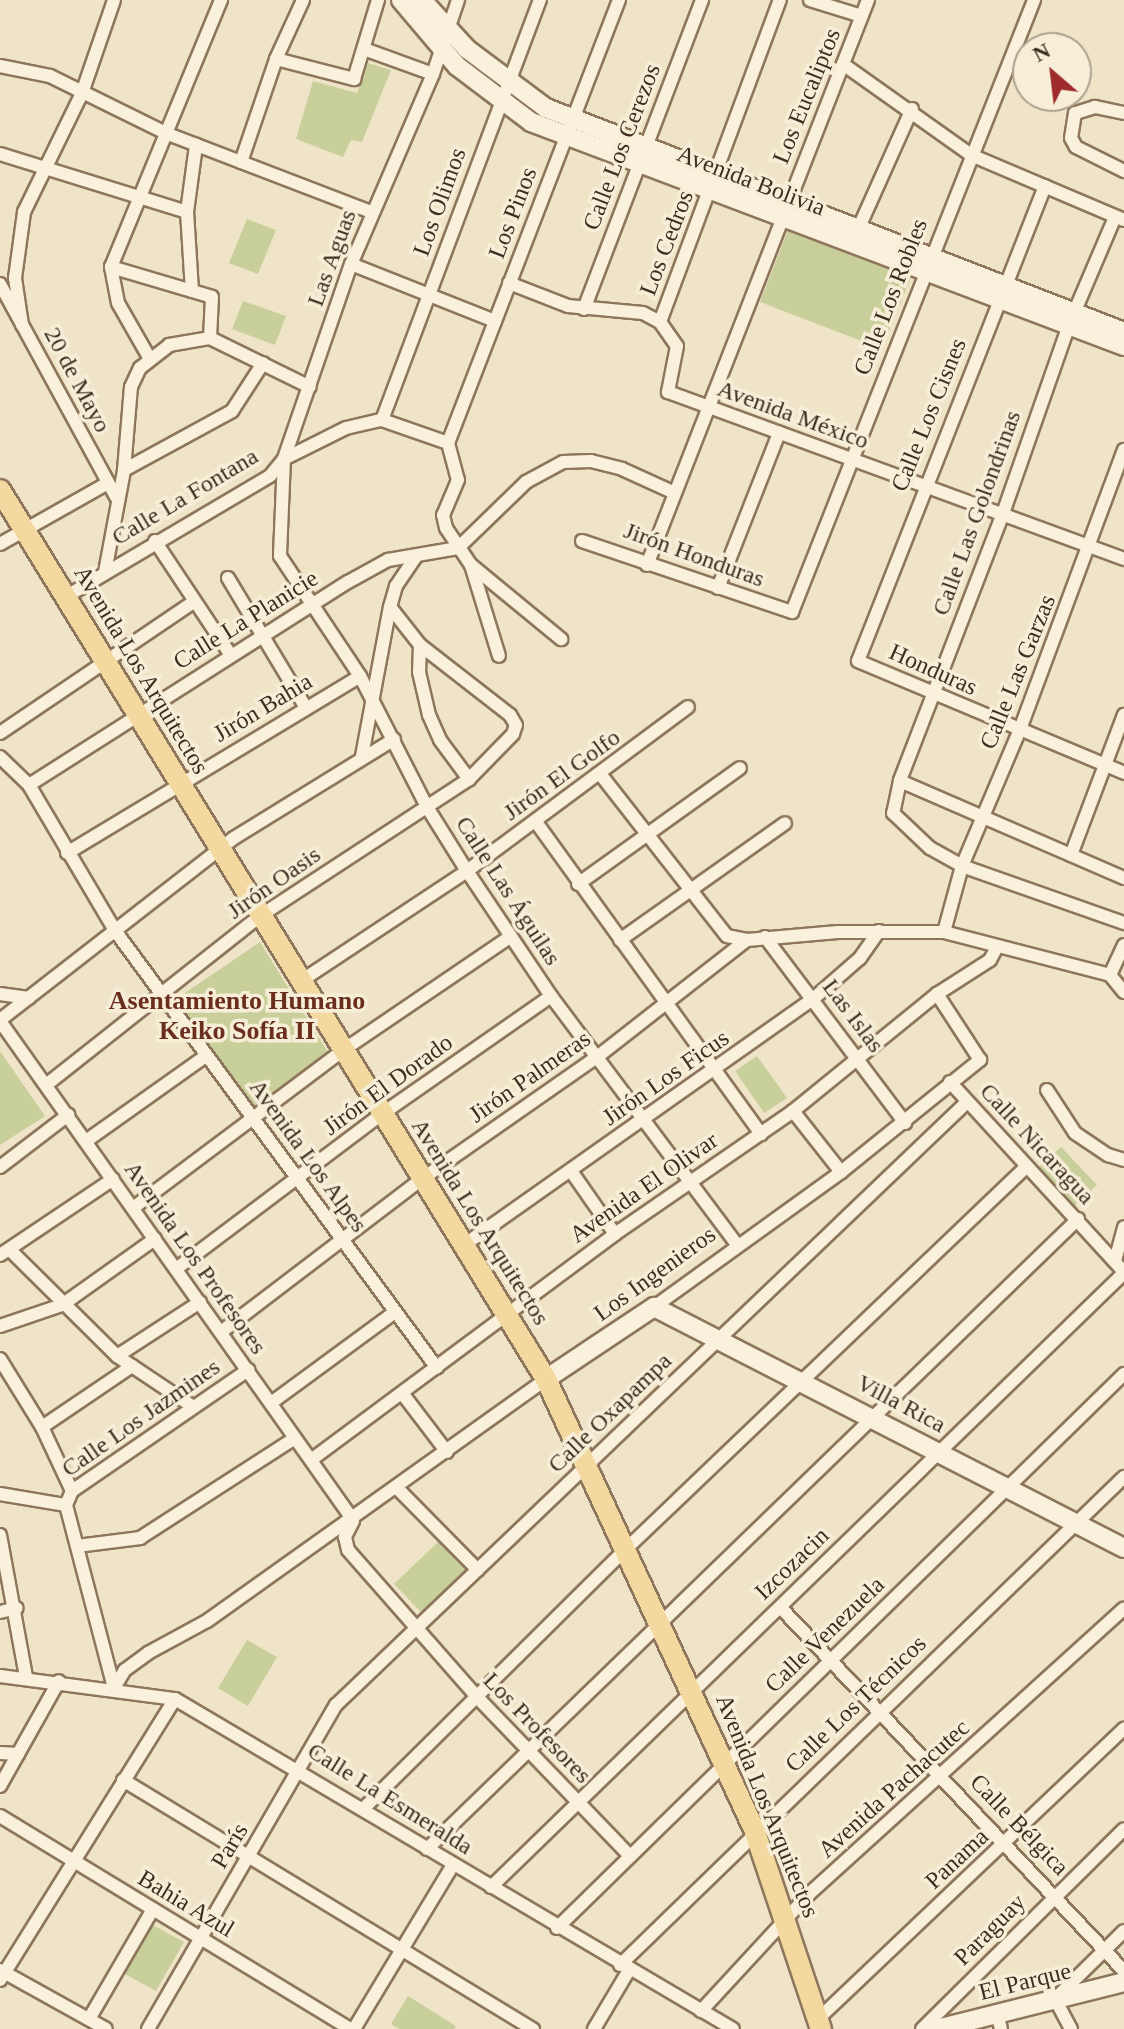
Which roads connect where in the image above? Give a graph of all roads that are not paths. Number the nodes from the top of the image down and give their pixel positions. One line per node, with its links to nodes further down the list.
1 (114, 0): 24 (street)
2 (221, 0): 29 (street)
3 (303, 0): 19 (street)
4 (378, 0): 17 (street)
5 (401, 0): 18 (main road, Avenida Bolivia)
6 (422, 0): 16 (main road, Avenida Bolivia)
7 (458, 0): 16 (street, Las Aguas)
8 (540, 0): 23 (street, Los Olimos)
9 (619, 0): 28 (street, Los Pinos)
10 (702, 0): 32 (street, Calle Los Cerezos)
11 (780, 0): 39 (street, Los Cedros)
12 (810, 0): 15 (street)
13 (868, 0): 15 (street, Los Eucaliptos)
14 (1034, 0): 34 (street, Calle Los Robles)
15 (862, 16): 20 (street, Los Eucaliptos)
16 (447, 31): 18 (street, Las Aguas); 23 (main road, Avenida Bolivia)
17 (364, 49): 19 (street); 22 (street)
18 (440, 49): 22 (street, Las Aguas); 25 (main road, Avenida Bolivia)
19 (276, 59): 35 (street)
20 (843, 64): 26 (street); 43 (street, Los Eucaliptos)
21 (0, 66): 24 (street)
22 (433, 74): 45 (street, Las Aguas)
23 (508, 83): 25 (street, Los Olimos); 28 (main road, Avenida Bolivia)
24 (82, 93): 29 (street); 37 (street)
25 (501, 102): 30 (main road, Avenida Bolivia); 56 (street, Los Olimos)
26 (912, 109): 34 (street); 48 (street)
27 (1124, 113): 38 (street)
28 (573, 119): 30 (street, Los Pinos); 32 (main road, Avenida Bolivia)
29 (168, 134): 31 (street); 42 (street)
30 (566, 138): 36 (main road, Avenida Bolivia); 52 (street, Los Pinos)
31 (196, 145): 35 (street); 44 (street)
32 (645, 146): 36 (street, Calle Los Cerezos); 39 (main road, Avenida Bolivia)
33 (0, 154): 37 (street)
34 (971, 155): 40 (street); 49 (street, Calle Los Robles)
35 (241, 162): 45 (street)
36 (638, 165): 41 (main road, Avenida Bolivia); 58 (street, Calle Los Cerezos)
37 (48, 166): 42 (street); 62 (street)
38 (1124, 171)
39 (717, 173): 41 (street, Los Cedros); 43 (main road, Avenida Bolivia)
40 (1045, 186): 47 (street); 54 (street, Calle Los Cisnes)
41 (711, 191): 46 (main road, Avenida Bolivia); 61 (street, Los Cedros)
42 (141, 199): 44 (street); 51 (street)
43 (789, 200): 46 (street, Los Eucaliptos); 48 (main road, Avenida Bolivia)
44 (187, 212): 55 (street)
45 (371, 212): 50 (street, Las Aguas)
46 (782, 218): 48 (main road, Avenida Bolivia); 69 (street, Los Eucaliptos)
47 (1120, 218): 59 (street, Calle Las Golondrinas)
48 (854, 236): 49 (main road, Avenida Bolivia)
49 (928, 263): 54 (main road, Avenida Bolivia); 75 (street, Calle Los Robles)
50 (351, 264): 56 (street); 68 (street, Las Aguas)
51 (111, 267): 55 (street); 66 (street)
52 (509, 283): 58 (street); 60 (street, Los Pinos)
53 (0, 284): 57 (street, 20 de Mayo)
54 (1003, 290): 59 (main road, Avenida Bolivia); 78 (street, Calle Los Cisnes)
55 (192, 291): 64 (street)
56 (429, 295): 60 (street); 70 (street, Los Olimos)
57 (4, 300): 62 (street, 20 de Mayo)
58 (584, 309): 61 (street)
59 (1072, 318): 63 (main road, Avenida Bolivia); 65 (main road, Avenida Bolivia); 82 (street, Calle Las Golondrinas)
60 (495, 321): 72 (street, Los Pinos)
61 (660, 322): 69 (street, Avenida México)
62 (22, 325): 77 (street, 20 de Mayo)
63 (1124, 332)
64 (210, 338): 66 (street); 67 (street)
65 (1124, 346)
66 (150, 359): 76 (street)
67 (263, 363): 68 (street); 76 (street)
68 (310, 387): 74 (street, Las Aguas)
69 (709, 407): 71 (street, Avenida México); 80 (street, Los Eucaliptos)
70 (382, 420): 72 (street); 74 (street)
71 (779, 433): 75 (street, Avenida México); 96 (street)
72 (448, 443): 89 (street)
73 (1124, 450): 88 (street, Calle Las Garzas)
74 (284, 459): 84 (street, Las Aguas); 85 (street, Calle La Fontana)
75 (851, 460): 78 (street, Avenida México); 101 (street, Calle Los Robles)
76 (124, 470): 81 (street)
77 (108, 483): 81 (street, 20 de Mayo); 83 (street)
78 (923, 487): 82 (street, Avenida México); 108 (street, Calle Los Cisnes)
79 (0, 490): 83 (main road, Avenida Los Arquitectos)
80 (675, 493): 89 (street); 93 (street, Los Eucaliptos)
81 (116, 497): 94 (street)
82 (1002, 516): 88 (street, Avenida México); 110 (street, Calle Las Golondrinas)
83 (26, 531): 87 (street); 97 (main road, Avenida Los Arquitectos)
84 (277, 540): 99 (street, Calle Las Águilas)
85 (155, 541): 94 (street, Calle La Fontana); 98 (street)
86 (582, 541): 93 (street, Jirón Honduras)
87 (0, 544)
88 (1090, 547): 91 (street, Avenida México); 116 (street, Calle Las Garzas)
89 (458, 548): 90 (street, Calle La Planicie); 92 (street)
90 (417, 555): 99 (street, Calle La Planicie); 100 (street)
91 (1124, 559)
92 (471, 565): 103 (street); 106 (street)
93 (647, 565): 96 (street, Jirón Honduras)
94 (105, 572): 97 (street, Calle La Fontana)
95 (228, 578): 102 (street)
96 (718, 588): 101 (street, Jirón Honduras)
97 (67, 596): 107 (main road, Avenida Los Arquitectos)
98 (195, 601): 105 (street); 107 (street)
99 (315, 603): 102 (street, Calle La Planicie); 109 (street, Calle Las Águilas)
100 (390, 607): 104 (street); 111 (street)
101 (792, 612)
102 (259, 636): 105 (street, Calle La Planicie); 113 (street)
103 (561, 639)
104 (420, 645): 125 (street); 125 (street, Jirón Oasis)
105 (230, 654): 114 (street, Calle La Planicie)
106 (499, 656)
107 (104, 658): 114 (main road, Avenida Los Arquitectos); 117 (street)
108 (858, 661): 110 (street, Honduras)
109 (360, 676): 111 (street, Calle Las Águilas); 113 (street, Jirón Bahia)
110 (932, 694): 116 (street, Honduras); 126 (street, Calle Las Golondrinas)
111 (376, 704): 118 (street, Calle Las Águilas); 119 (street)
112 (688, 707): 124 (street, Jirón El Golfo)
113 (306, 708): 127 (street, Jirón Bahia)
114 (138, 714): 127 (main road, Avenida Los Arquitectos); 128 (street, Calle La Planicie)
115 (1124, 715): 121 (street)
116 (1019, 732): 121 (street, Honduras); 130 (street, Calle Las Garzas)
117 (0, 733)
118 (394, 739): 119 (street); 129 (street, Calle Las Águilas)
119 (362, 756): 134 (street)
120 (0, 757): 128 (street, Avenida Los Alpes)
121 (1105, 766): 123 (street, Honduras); 136 (street)
122 (740, 768): 133 (street)
123 (1124, 773)
124 (601, 775): 131 (street, Jirón El Golfo); 133 (street)
125 (469, 779): 129 (street, Jirón Oasis)
126 (900, 781): 130 (street); 137 (street, Calle Las Golondrinas)
127 (180, 784): 134 (main road, Avenida Los Arquitectos); 135 (street, Jirón Bahia)
128 (29, 785): 135 (street, Avenida Los Alpes)
129 (427, 807): 138 (street, Calle Las Águilas); 142 (street, Jirón Oasis)
130 (983, 814): 136 (street); 137 (street, Calle Las Garzas)
131 (536, 822): 138 (street, Jirón El Golfo); 140 (street)
132 (785, 823): 141 (street)
133 (644, 833): 140 (street); 141 (street)
134 (220, 850): 142 (main road, Avenida Los Arquitectos); 145 (street)
135 (67, 853): 145 (street, Avenida Los Alpes)
136 (1071, 855): 139 (street)
137 (962, 866): 143 (street); 146 (street, Calle Las Garzas)
138 (467, 871): 147 (street, Calle Las Águilas); 154 (street, Jirón El Golfo)
139 (1124, 878)
140 (578, 884): 149 (street)
141 (690, 893): 149 (street); 150 (street)
142 (260, 916): 154 (main road, Avenida Los Arquitectos); 159 (street, Jirón Oasis)
143 (1124, 923)
144 (879, 931): 146 (street); 148 (street); 161 (street, Jirón Los Ficus)
145 (116, 932): 159 (street, Avenida Los Alpes); 160 (street)
146 (944, 932): 152 (street)
147 (511, 936): 158 (street, Calle Las Águilas); 164 (street)
148 (765, 937): 150 (street); 161 (street, Las Islas)
149 (620, 940): 162 (street)
150 (747, 940): 162 (street, Jirón Palmeras)
151 (1124, 945): 153 (street)
152 (997, 947): 153 (street); 157 (street, Avenida El Olivar)
153 (1110, 975): 155 (street)
154 (301, 981): 164 (main road, Avenida Los Arquitectos)
155 (1124, 992)
156 (0, 994): 160 (street)
157 (937, 994): 167 (street, Avenida El Olivar); 169 (street, Los Ingenieros)
158 (551, 996): 166 (street, Calle Las Águilas); 174 (street, Jirón El Dorado)
159 (163, 997): 165 (street, Avenida Los Alpes); 170 (street, Jirón Oasis)
160 (29, 998): 163 (street)
161 (813, 999): 167 (street, Las Islas); 168 (street, Jirón Los Ficus)
162 (664, 1005): 166 (street, Jirón Palmeras); 168 (street)
163 (0, 1021): 170 (street, Avenida Los Profesores)
164 (342, 1051): 174 (main road, Avenida Los Arquitectos); 176 (street)
165 (207, 1055): 176 (street, Avenida Los Alpes); 180 (street)
166 (597, 1057): 177 (street, Calle Las Águilas); 188 (street, Jirón Palmeras)
167 (859, 1060): 173 (street, Avenida El Olivar); 178 (street, Las Islas)
168 (716, 1072): 177 (street, Jirón Los Ficus); 179 (street)
169 (950, 1082): 172 (street, Calle Nicaragua); 178 (street, Los Ingenieros)
170 (46, 1085): 175 (street, Avenida Los Profesores)
171 (1047, 1090): 181 (street)
172 (967, 1102): 183 (street, Calle Nicaragua); 209 (street, Calle Oxapampa)
173 (793, 1111): 179 (street, Avenida El Olivar); 185 (street)
174 (382, 1114): 187 (street, Jirón El Dorado); 188 (main road, Avenida Los Arquitectos)
175 (68, 1115): 180 (street, Avenida Los Profesores); 182 (street)
176 (254, 1120): 187 (street, Avenida Los Alpes); 190 (street)
177 (645, 1121): 184 (street, Jirón Los Ficus); 189 (street, Calle Las Águilas)
178 (905, 1123): 185 (street, Los Ingenieros)
179 (761, 1134): 189 (street, Avenida El Olivar)
180 (86, 1141): 186 (street, Avenida Los Profesores)
181 (1124, 1160)
182 (0, 1167)
183 (1026, 1167): 191 (street, Calle Nicaragua); 217 (street)
184 (571, 1171): 193 (street); 196 (street, Jirón Los Ficus)
185 (841, 1172): 197 (street, Los Ingenieros)
186 (113, 1179): 190 (street, Avenida Los Profesores); 198 (street)
187 (297, 1179): 195 (street, Avenida Los Alpes); 200 (street, Jirón El Dorado)
188 (422, 1179): 195 (street, Jirón Palmeras); 196 (main road, Avenida Los Arquitectos)
189 (692, 1181): 193 (street, Avenida El Olivar); 197 (street, Calle Las Águilas)
190 (133, 1208): 194 (street, Avenida Los Profesores)
191 (1078, 1219): 199 (street, Calle Nicaragua); 221 (street)
192 (1124, 1227): 199 (street)
193 (615, 1234): 206 (street, Avenida El Olivar)
194 (155, 1239): 200 (street, Avenida Los Profesores); 203 (street)
195 (343, 1242): 205 (street, Avenida Los Alpes); 208 (street, Jirón Palmeras)
196 (464, 1245): 206 (main road, Avenida Los Arquitectos)
197 (737, 1245): 204 (street, Los Ingenieros)
198 (5, 1252): 203 (street)
199 (1115, 1261): 201 (street, Calle Nicaragua)
200 (176, 1269): 202 (street, Avenida Los Profesores)
201 (1124, 1272): 225 (street, Izcozacin)
202 (200, 1302): 208 (street, Avenida Los Profesores); 210 (street)
203 (62, 1305): 207 (street); 210 (street)
204 (654, 1307): 209 (main road, Villa Rica); 216 (main road, Los Ingenieros)
205 (395, 1312): 213 (street, Avenida Los Alpes); 219 (street)
206 (507, 1313): 213 (street, Avenida El Olivar); 216 (main road, Avenida Los Arquitectos)
207 (0, 1326)
208 (221, 1332): 214 (street, Avenida Los Profesores)
209 (717, 1340): 217 (main road, Villa Rica); 227 (street, Calle Oxapampa)
210 (117, 1356): 212 (street)
211 (0, 1359): 222 (street)
212 (132, 1366): 220 (street); 222 (street)
213 (437, 1368): 218 (street, Avenida El Olivar)
214 (248, 1370): 219 (street, Avenida Los Profesores); 220 (street, Calle Los Jazmines)
215 (1124, 1374): 230 (street, Calle Venezuela)
216 (546, 1379): 224 (street, Los Ingenieros); 227 (main road, Avenida Los Arquitectos)
217 (803, 1380): 221 (main road, Villa Rica); 239 (street)
218 (402, 1393): 224 (street); 226 (street, Avenida El Olivar)
219 (271, 1403): 223 (street, Avenida Los Profesores)
220 (192, 1406): 231 (street, Calle Los Jazmines)
221 (872, 1416): 225 (main road, Villa Rica); 245 (street)
222 (42, 1427): 231 (street)
223 (295, 1438): 226 (street, Avenida Los Profesores); 237 (street)
224 (447, 1452): 229 (street, Los Ingenieros)
225 (939, 1452): 230 (main road, Villa Rica); 241 (street, Izcozacin)
226 (311, 1460): 234 (street, Avenida Los Profesores)
227 (587, 1466): 239 (main road, Avenida Los Arquitectos); 240 (street, Calle Oxapampa)
228 (1124, 1477): 235 (street, Calle Los Técnicos)
229 (397, 1488): 234 (street, Los Ingenieros); 240 (street)
230 (1010, 1488): 235 (main road, Villa Rica); 247 (street, Calle Venezuela)
231 (72, 1491): 233 (street, Calle Los Jazmines)
232 (0, 1494): 233 (street)
233 (66, 1505): 237 (street)
234 (353, 1520): 246 (street, Los Profesores); 251 (street, Los Ingenieros)
235 (1077, 1523): 238 (main road, Villa Rica); 255 (street, Calle Los Técnicos)
236 (0, 1535): 242 (street)
237 (77, 1546): 251 (street)
238 (1124, 1548)
239 (625, 1550): 245 (main road, Avenida Los Arquitectos); 253 (street)
240 (478, 1570): 246 (street, Calle Oxapampa)
241 (780, 1607): 247 (street, Calle Bélgica); 252 (street, Izcozacin)
242 (17, 1608): 244 (street); 249 (street)
243 (1124, 1608): 262 (street, Avenida Pachacutec)
244 (0, 1612)
245 (661, 1624): 252 (main road, Avenida Los Arquitectos); 257 (street)
246 (416, 1630): 253 (street, Los Profesores); 261 (street, Calle Oxapampa)
247 (831, 1660): 255 (street, Calle Bélgica); 260 (street, Calle Venezuela)
248 (0, 1676): 249 (street, Calle La Esmeralda)
249 (26, 1677): 250 (street, Calle La Esmeralda)
250 (59, 1681): 251 (street, Calle La Esmeralda); 259 (street)
251 (114, 1688): 254 (street, Calle La Esmeralda)
252 (692, 1692): 260 (main road, Avenida Los Arquitectos); 265 (street, Izcozacin)
253 (477, 1697): 257 (street, Los Profesores); 266 (street)
254 (175, 1699): 261 (street, Calle La Esmeralda); 263 (street)
255 (881, 1711): 262 (street, Calle Bélgica); 269 (street, Calle Los Técnicos)
256 (1124, 1729): 270 (street, Panama)
257 (528, 1751): 265 (street, Los Profesores); 271 (street)
258 (0, 1753): 259 (street)
259 (18, 1754): 264 (street)
260 (724, 1763): 269 (main road, Avenida Los Arquitectos); 272 (street, Calle Venezuela)
261 (302, 1770): 266 (street, Calle La Esmeralda); 273 (street, París)
262 (942, 1776): 270 (street, Calle Bélgica); 279 (street, Avenida Pachacutec)
263 (123, 1780): 273 (street); 274 (street)
264 (0, 1786)
265 (578, 1803): 272 (street, Los Profesores); 276 (street, Izcozacin)
266 (363, 1809): 271 (street, Calle La Esmeralda)
267 (0, 1816): 274 (street, Bahia Azul)
268 (1124, 1829): 277 (street, Paraguay)
269 (755, 1832): 279 (main road, Avenida Los Arquitectos); 285 (street, Calle Los Técnicos)
270 (1005, 1844): 277 (street, Calle Bélgica); 293 (street, Panama)
271 (427, 1849): 275 (street, Calle La Esmeralda)
272 (628, 1854): 280 (street, Calle Venezuela)
273 (249, 1856): 282 (street, París); 284 (street)
274 (75, 1864): 278 (street, Bahia Azul); 287 (street)
275 (453, 1865): 276 (street, Calle La Esmeralda); 284 (street)
276 (491, 1887): 280 (street, Calle La Esmeralda)
277 (1056, 1895): 283 (street, Calle Bélgica); 300 (street, Paraguay)
278 (153, 1909): 282 (street, Bahia Azul); 291 (street)
279 (788, 1921): 290 (street, Avenida Pachacutec); 293 (main road, Avenida Los Arquitectos)
280 (557, 1928): 285 (street, Calle La Esmeralda)
281 (1124, 1931): 283 (street)
282 (201, 1938): 295 (street, París); 296 (street, Bahia Azul)
283 (1106, 1948): 286 (street, Calle Bélgica); 289 (street)
284 (401, 1949): 296 (street); 297 (street)
285 (625, 1967): 290 (street, Calle La Esmeralda); 298 (street, Calle Los Técnicos)
286 (1124, 1971)
287 (2, 1973): 291 (street)
288 (1124, 1982): 289 (main road, El Parque)
289 (1055, 1999): 292 (main road, El Parque); 302 (street)
290 (701, 2011): 299 (street, Calle La Esmeralda)
291 (89, 2019): 294 (street)
292 (999, 2021): 301 (main road, El Parque)
293 (819, 2024)
294 (106, 2029)
295 (148, 2029)
296 (352, 2029)
297 (533, 2029)
298 (594, 2029)
299 (733, 2029)
300 (922, 2029)
301 (937, 2029)
302 (1071, 2029)

